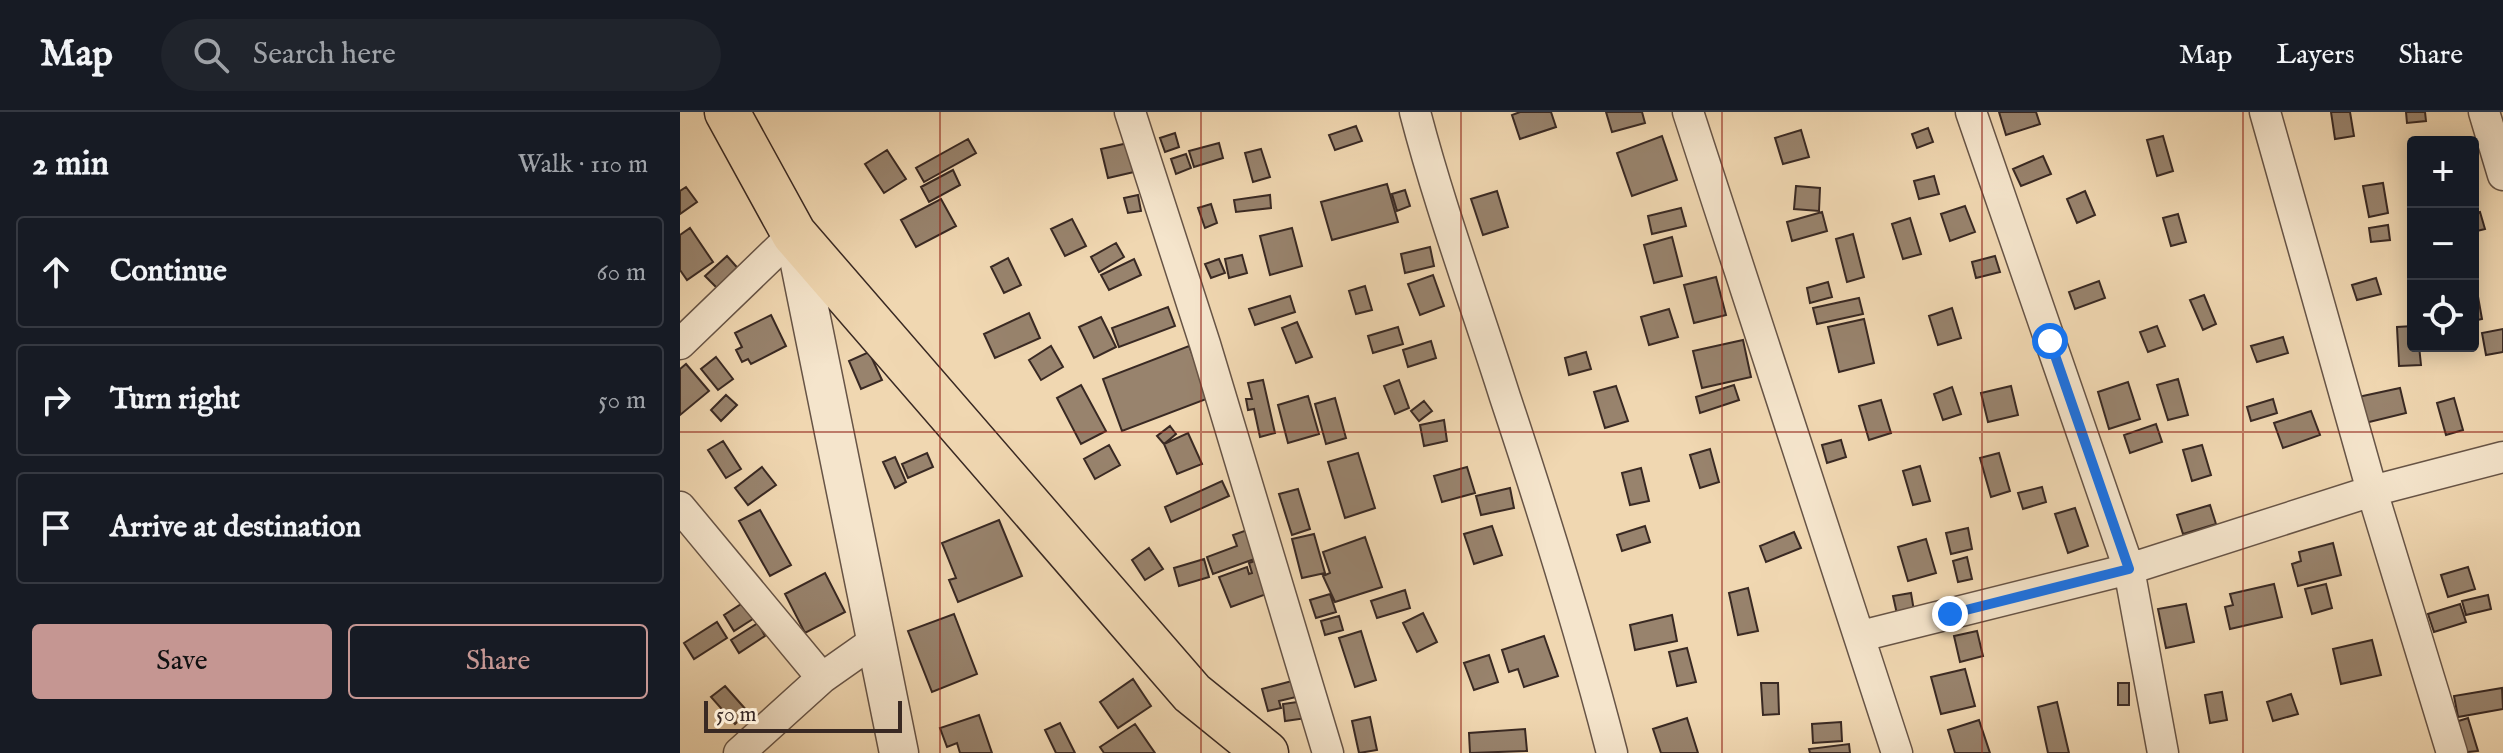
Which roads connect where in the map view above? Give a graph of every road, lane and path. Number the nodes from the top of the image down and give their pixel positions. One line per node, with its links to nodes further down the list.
1 (727, 112): 9 (highway)
2 (1130, 112): 21 (street)
3 (1415, 112): 22 (street)
4 (1688, 112): 15 (street)
5 (1971, 112): 14 (street)
6 (2265, 112): 12 (street)
7 (2484, 112): 8 (street)
8 (2503, 175)
9 (794, 234): 10 (street); 16 (street); 20 (highway)
10 (680, 344)
11 (2503, 457): 12 (street)
12 (2372, 491): 14 (street); 25 (street)
13 (680, 507): 17 (street)
14 (2129, 569): 15 (street); 24 (street)
15 (1861, 636): 23 (street)
16 (876, 640): 17 (street); 19 (street)
17 (822, 678): 18 (street)
18 (739, 753)
19 (899, 753)
20 (1266, 753)
21 (1328, 753)
22 (1612, 753)
23 (1897, 753)
24 (2163, 753)
25 (2452, 753)

